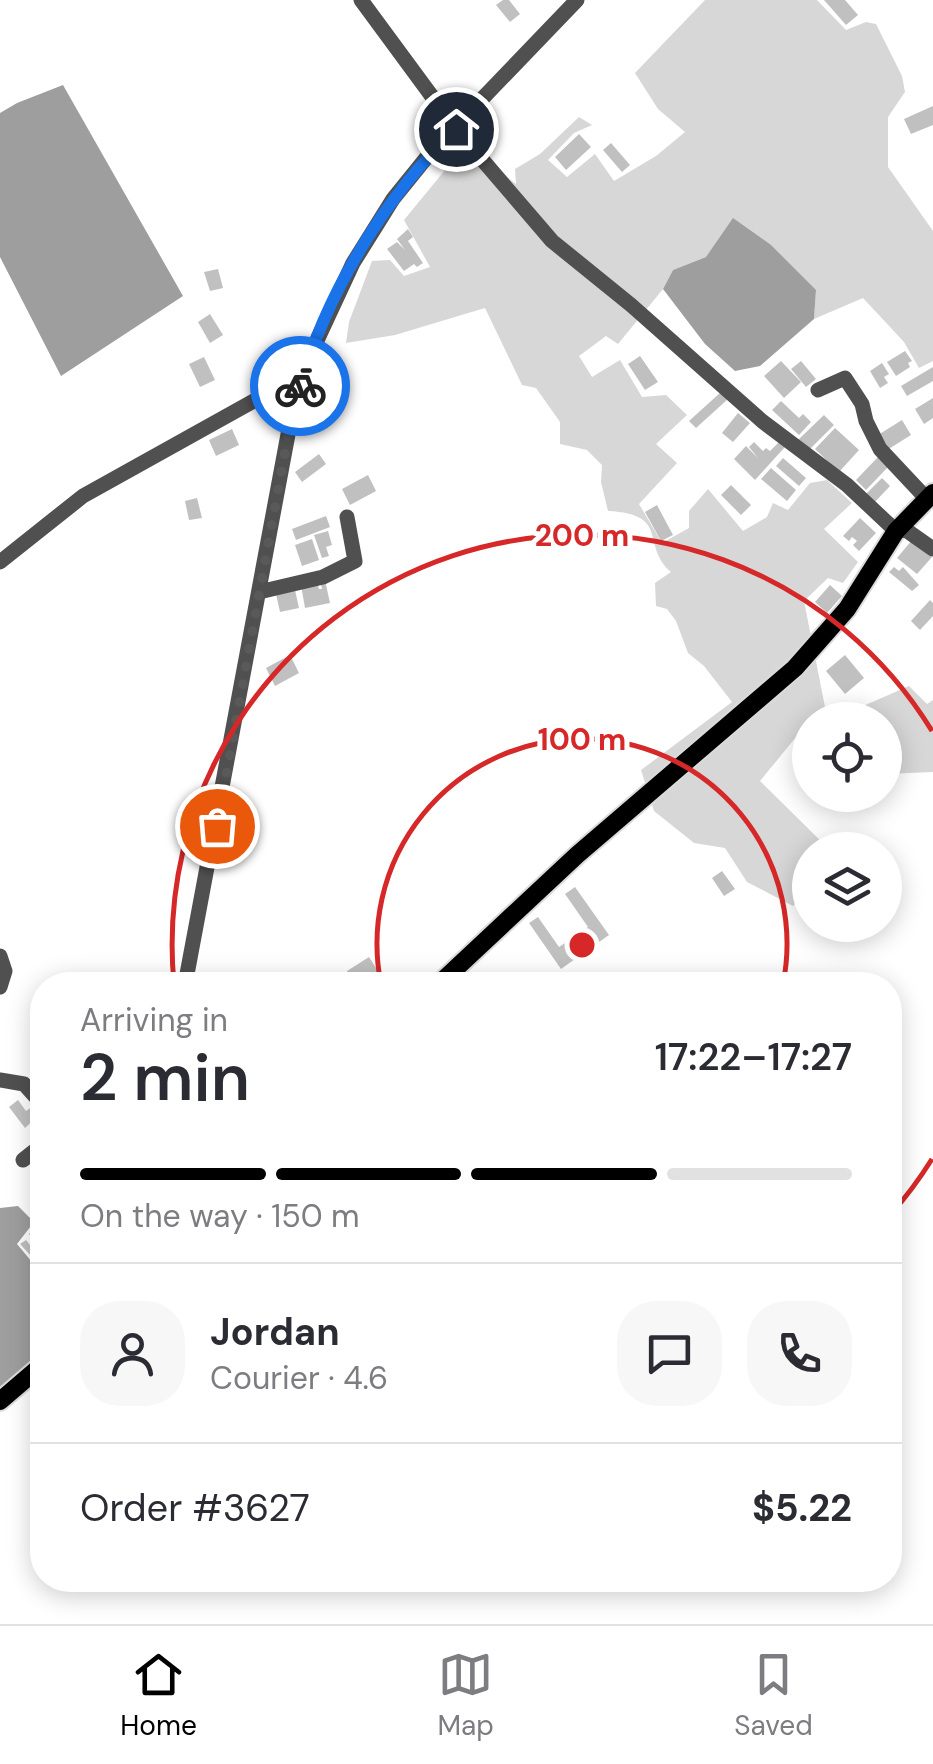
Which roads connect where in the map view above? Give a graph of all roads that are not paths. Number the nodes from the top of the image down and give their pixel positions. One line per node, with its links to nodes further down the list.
1 (361, 0): 3 (street)
2 (577, 0): 3 (street)
3 (456, 129): 5 (street); 8 (street)
4 (818, 390): 6 (street)
5 (292, 414): 10 (street); 11 (street)
6 (929, 495): 8 (main road)
7 (347, 517): 11 (street)
8 (896, 532): 9 (street); 14 (main road)
9 (933, 549)
10 (0, 562)
11 (259, 592): 13 (street)
12 (0, 956): 15 (street)
13 (187, 972)
14 (452, 972)
15 (0, 986)
16 (0, 1080): 17 (street)
17 (30, 1091)
18 (30, 1154): 19 (street)
19 (23, 1160)
20 (30, 1375): 21 (main road)
21 (0, 1401)

